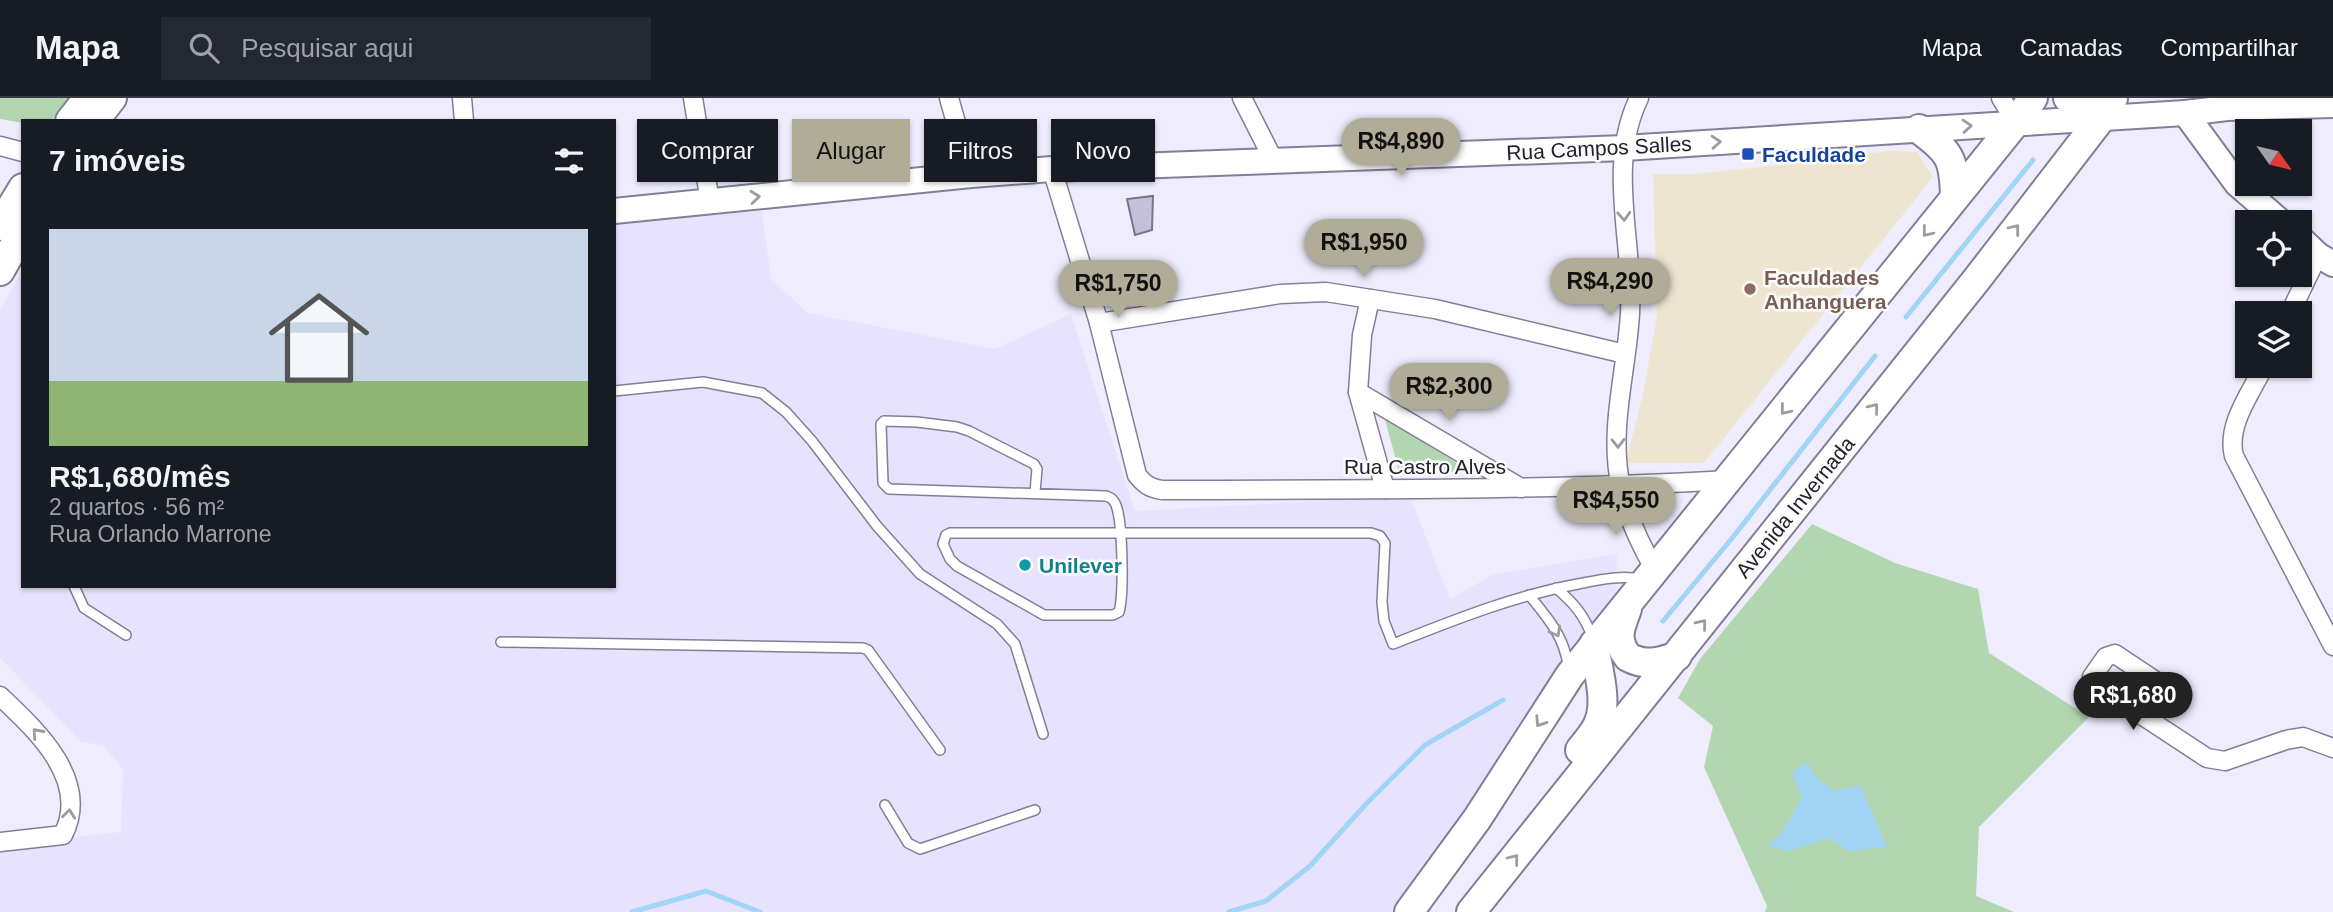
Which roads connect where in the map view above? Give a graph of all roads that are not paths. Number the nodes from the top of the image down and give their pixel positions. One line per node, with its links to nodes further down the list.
1 (88, 98): 14 (main road)
2 (112, 98): 15 (main road)
3 (462, 98): 16 (street)
4 (693, 98): 29 (street)
5 (949, 98): 17 (street)
6 (1242, 98): 23 (street)
7 (1639, 98): 21 (street)
8 (2001, 98): 18 (street)
9 (2033, 98): 18 (main road)
10 (2068, 98): 13 (main road)
11 (2333, 105): 12 (main road, Rua Campos Salles)
12 (2182, 106): 13 (main road, Rua Campos Salles); 30 (main road)
13 (2108, 107): 18 (main road, Rua Campos Salles); 57 (main road, Avenida Invernada, one-way to 13)
14 (72, 119)
15 (96, 119)
16 (464, 119)
17 (955, 119)
18 (2016, 122): 19 (main road, Rua Campos Salles, one-way to 18); 28 (main road)
19 (1919, 129): 21 (main road, Rua Campos Salles, one-way to 19); 28 (main road)
20 (0, 146): 22 (street)
21 (1624, 148): 23 (main road, Rua Campos Salles); 39 (street, one-way to 39)
22 (21, 151)
23 (1273, 159): 24 (main road, Rua Campos Salles)
24 (1155, 167)
25 (924, 180): 29 (main road, Rua Campos Salles, one-way to 25)
26 (1056, 182): 38 (street)
27 (21, 191): 32 (main road)
28 (1955, 198): 43 (main road, one-way to 43)
29 (710, 202): 31 (main road, Rua Campos Salles)
30 (2267, 210)
31 (616, 211)
32 (0, 226)
33 (21, 234): 35 (main road)
34 (2325, 259): 37 (street)
35 (7, 266)
36 (1370, 299): 38 (street); 39 (street); 42 (street)
37 (2298, 301)
38 (1099, 323): 46 (street, Rua Castro Alves)
39 (1625, 354): 44 (street, one-way to 44)
40 (2258, 378): 56 (street)
41 (616, 391): 62 (lane)
42 (1358, 392): 45 (street); 46 (street)
43 (1729, 480): 44 (street, Rua Castro Alves); 49 (main road)
44 (1620, 486): 45 (street, Rua Castro Alves); 49 (street)
45 (1521, 488): 46 (street, Rua Castro Alves)
46 (1385, 489)
47 (1035, 492): 47 (lane); 48 (lane)
48 (1120, 534): 48 (lane); 52 (lane)
49 (1644, 583): 51 (lane); 55 (main road); 57 (main road)
50 (75, 588): 53 (lane)
51 (1556, 588): 52 (lane); 55 (lane)
52 (1529, 595): 58 (lane, one-way to 58)
53 (125, 635)
54 (501, 642): 64 (lane)
55 (1594, 644): 58 (main road); 60 (main road)
56 (2333, 646)
57 (1677, 656): 67 (main road, Avenida Invernada)
58 (1570, 675): 60 (main road); 69 (main road, one-way to 69)
59 (2157, 682): 63 (street)
60 (1600, 689): 67 (main road)
61 (0, 696): 68 (street, one-way to 61)
62 (1043, 734)
63 (2333, 747)
64 (940, 750)
65 (885, 805): 66 (lane)
66 (1035, 810)
67 (1542, 823): 70 (main road, Avenida Invernada, one-way to 67)
68 (0, 842)
69 (1409, 912)
70 (1471, 912)

